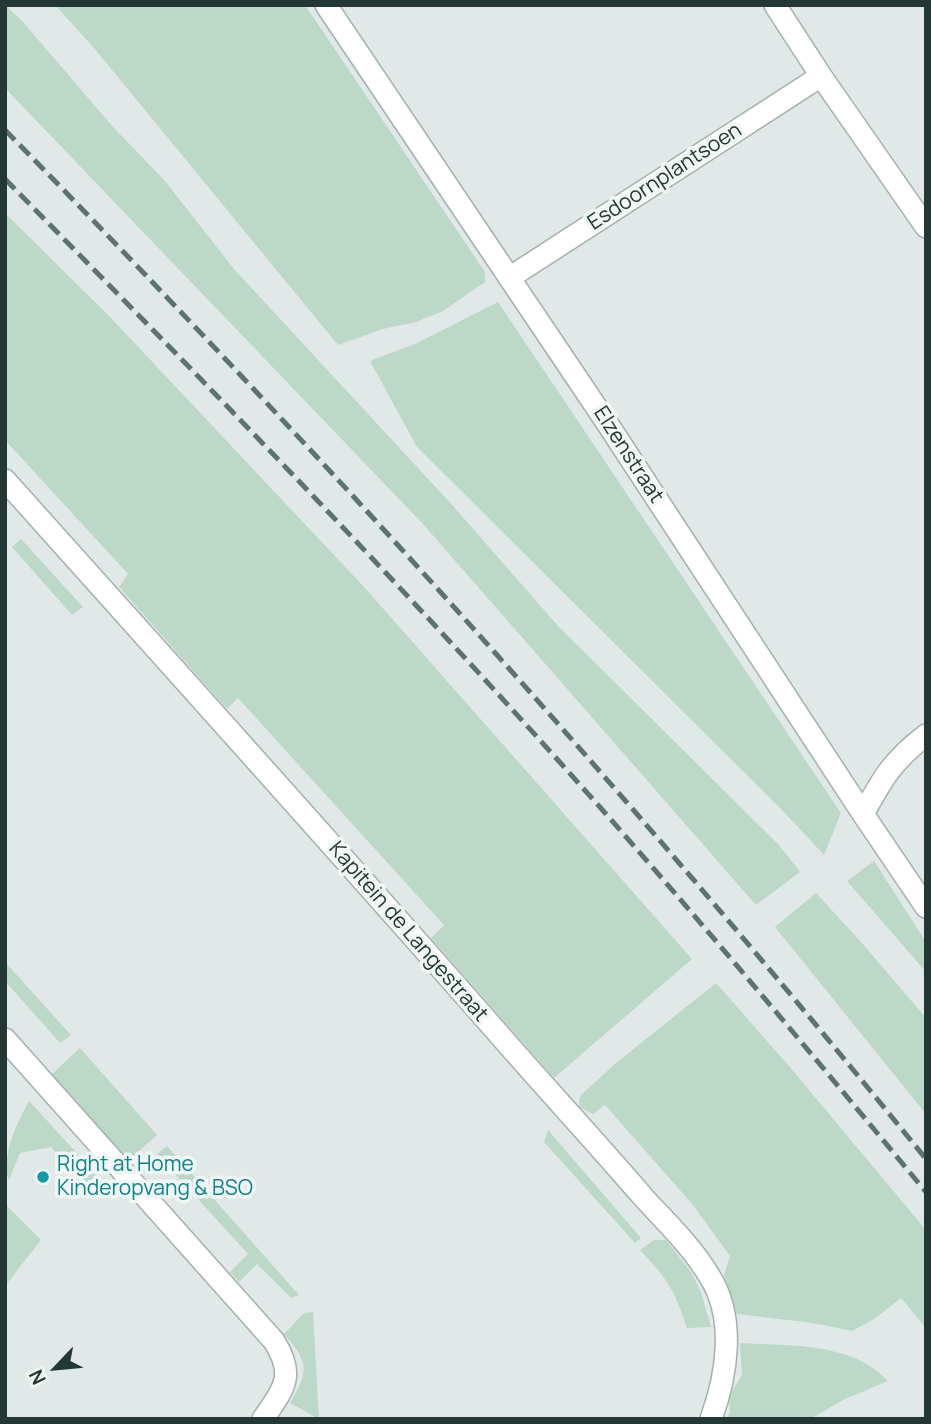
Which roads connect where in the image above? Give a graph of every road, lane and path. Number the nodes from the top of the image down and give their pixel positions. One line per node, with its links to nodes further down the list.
1 (326, 5): 5 (street, Elzenstraat)
2 (775, 5): 3 (street)
3 (821, 76): 4 (street); 5 (street, Esdoornplantsoen)
4 (926, 227)
5 (509, 278): 8 (street, Elzenstraat)
6 (5, 480): 12 (street, Kapitein de Langestraat)
7 (926, 735): 8 (street)
8 (863, 814): 9 (street, Elzenstraat)
9 (926, 907)
10 (5, 1039): 11 (street)
11 (263, 1419)
12 (711, 1419)

